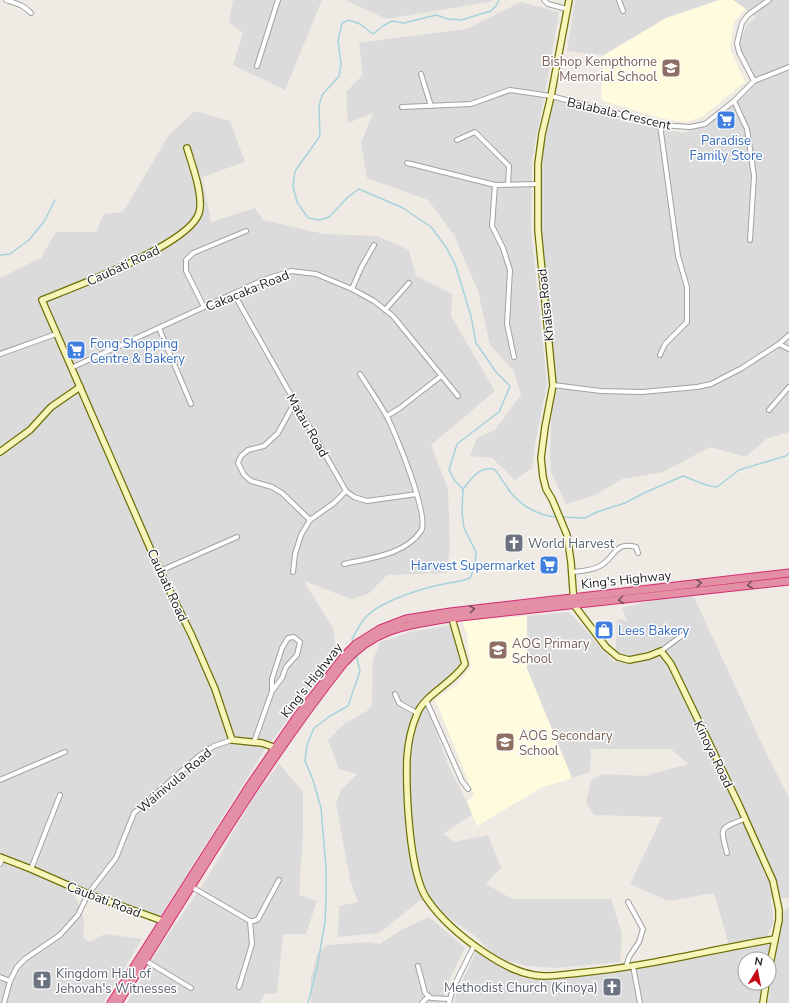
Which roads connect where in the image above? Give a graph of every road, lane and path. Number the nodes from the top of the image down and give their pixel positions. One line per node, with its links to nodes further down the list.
1 (6, 0): 9 (street)
2 (278, 0): 10 (street)
3 (544, 0): 7 (street)
4 (569, 0): 7 (street, Khalsa Road)
5 (619, 0): 8 (street)
6 (769, 0): 13 (street)
7 (567, 9): 14 (street, Khalsa Road)
8 (623, 11)
9 (30, 13)
10 (257, 66)
11 (789, 67): 13 (street, Balabala Crescent)
12 (421, 74): 16 (street)
13 (754, 82): 15 (street, Balabala Crescent)
14 (551, 96): 16 (street, Balabala Crescent); 18 (street, Balabala Crescent); 22 (street, Khalsa Road)
15 (734, 101): 18 (street, Balabala Crescent); 26 (street)
16 (431, 106): 17 (street, Balabala Crescent)
17 (402, 107)
18 (660, 126): 39 (street)
19 (457, 140): 24 (street)
20 (187, 148): 34 (street, Caubati Road)
21 (407, 163): 23 (street)
22 (538, 184): 24 (street); 44 (street, Khalsa Road)
23 (495, 185): 24 (street); 40 (street)
24 (508, 185)
25 (246, 231): 31 (street)
26 (750, 240)
27 (374, 245): 29 (street)
28 (408, 283): 32 (street)
29 (352, 289): 30 (street, Cakacaka Road); 32 (street, Cakacaka Road)
30 (234, 294): 31 (street, Cakacaka Road); 48 (street, Matau Road)
31 (204, 307): 33 (street, Cakacaka Road)
32 (385, 310): 43 (street, Cakacaka Road)
33 (159, 328): 41 (street, Cakacaka Road); 49 (street)
34 (56, 334): 38 (street); 41 (street, Caubati Road)
35 (789, 335): 36 (street)
36 (779, 344): 37 (street); 44 (street)
37 (789, 349)
38 (0, 354)
39 (660, 355)
40 (514, 357)
41 (71, 368): 45 (street, Caubati Road)
42 (360, 374): 51 (street)
43 (441, 376): 47 (street, Cakacaka Road); 51 (street)
44 (553, 385): 61 (street, Khalsa Road)
45 (80, 387): 52 (street); 59 (street, Caubati Road)
46 (789, 387): 50 (street)
47 (458, 396)
48 (295, 402): 53 (street, Matau Road); 55 (street)
49 (191, 404)
50 (769, 410)
51 (387, 416): 54 (street)
52 (0, 452)
53 (346, 491): 54 (street); 55 (street)
54 (417, 494): 58 (street)
55 (310, 520): 60 (street)
56 (237, 537): 59 (street)
57 (638, 553): 61 (street)
58 (344, 564)
59 (160, 571): 73 (street, Caubati Road)
60 (293, 572)
61 (572, 572): 64 (street, Khalsa Road)
62 (789, 573): 64 (highway, King's Highway, one-way to 62)
63 (789, 581): 65 (highway, King's Highway, one-way to 65)
64 (574, 597): 65 (street, Khalsa Road); 66 (highway, King's Highway, one-way to 64)
65 (574, 605): 66 (highway, King's Highway); 68 (street)
66 (451, 615): 71 (street); 75 (highway, King's Highway)
67 (684, 634): 68 (street)
68 (661, 651): 80 (street, Kinoya Road)
69 (272, 690): 69 (street); 74 (street)
70 (394, 694): 72 (street)
71 (426, 700): 72 (street); 78 (street)
72 (417, 713): 91 (street)
73 (232, 740): 74 (street); 86 (street, Wainivula Road)
74 (254, 742): 75 (street)
75 (278, 748): 85 (highway, King's Highway)
76 (65, 752): 77 (street)
77 (0, 780)
78 (468, 789)
79 (60, 795): 83 (street)
80 (744, 819): 81 (street); 90 (street, Kinoya Road)
81 (727, 853)
82 (1, 860): 83 (street, Caubati Road)
83 (31, 869): 86 (street, Caubati Road)
84 (279, 880): 88 (street)
85 (189, 885): 88 (street); 89 (highway, King's Highway); 93 (highway, King's Highway)
86 (88, 894): 89 (street, Caubati Road); 98 (street, Wainivula Road)
87 (628, 902): 96 (street)
88 (250, 921): 99 (street)
89 (163, 922): 93 (highway, King's Highway)
90 (775, 939): 92 (street, Kinoya Road); 95 (street)
91 (474, 946): 96 (street); 103 (street)
92 (773, 951)
93 (143, 959): 100 (street); 105 (highway, King's Highway); 106 (highway, King's Highway)
94 (418, 966): 102 (street)
95 (633, 966): 96 (street); 108 (street)
96 (626, 967)
97 (0, 977): 98 (street)
98 (10, 981): 104 (street, Wainivula Road)
99 (239, 987)
100 (191, 988)
101 (764, 991): 109 (street)
102 (429, 996): 103 (street); 107 (street)
103 (449, 1001)
104 (4, 1003)
105 (111, 1003)
106 (118, 1003)
107 (422, 1003)
108 (640, 1003)
109 (762, 1003)

